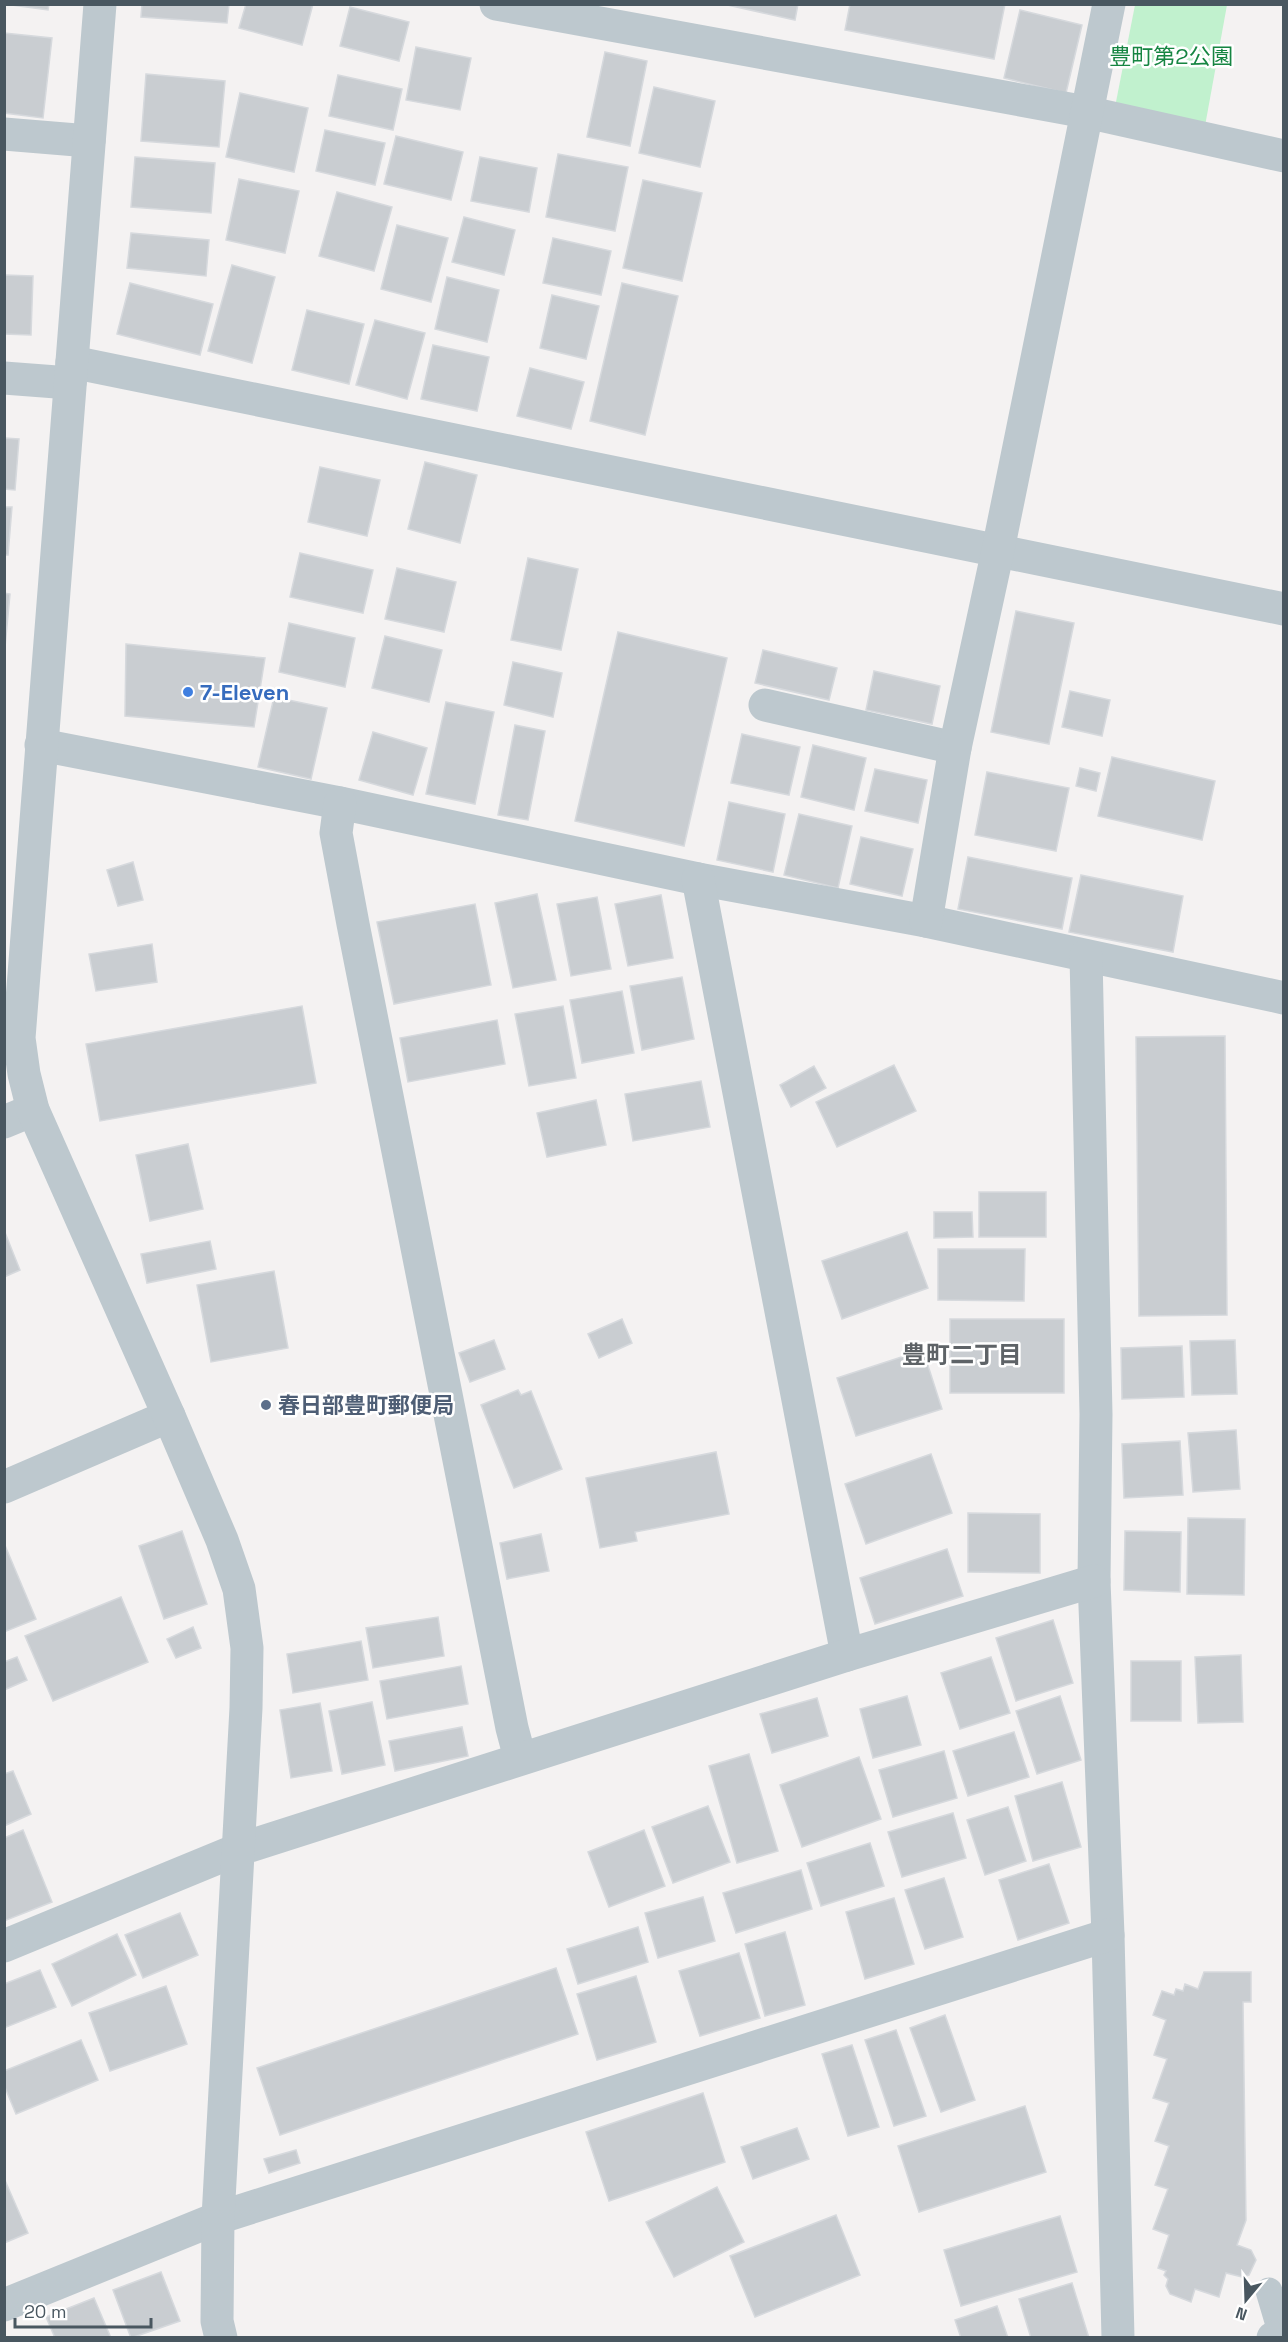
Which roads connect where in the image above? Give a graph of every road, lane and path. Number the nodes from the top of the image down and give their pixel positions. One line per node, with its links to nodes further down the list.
1 (100, 4): 6 (street)
2 (496, 4): 4 (street)
3 (1109, 4): 4 (street)
4 (1086, 112): 7 (street); 10 (street)
5 (4, 134): 6 (street)
6 (89, 141): 8 (street)
7 (1284, 156)
8 (71, 373): 9 (street); 10 (street); 13 (street)
9 (4, 378)
10 (998, 550): 11 (street); 14 (street)
11 (1284, 609)
12 (765, 705): 14 (street)
13 (41, 745): 15 (street); 20 (street)
14 (955, 748): 17 (street)
15 (340, 803): 16 (street); 26 (street)
16 (698, 879): 17 (street); 25 (street)
17 (926, 921): 18 (street)
18 (1086, 956): 19 (street); 24 (street)
19 (1284, 998)
20 (12, 1038): 21 (street)
21 (19, 1116): 22 (street)
22 (169, 1416): 23 (street); 27 (street)
23 (4, 1487)
24 (1094, 1581): 25 (street); 28 (street)
25 (847, 1655): 26 (street)
26 (520, 1758): 27 (street)
27 (237, 1850): 29 (street); 30 (street)
28 (1108, 1935): 30 (street); 35 (street)
29 (4, 1946)
30 (218, 2218): 32 (street); 34 (street)
31 (1269, 2291): 33 (lane)
32 (4, 2305)
33 (1281, 2336)
34 (221, 2337)
35 (1118, 2337)

